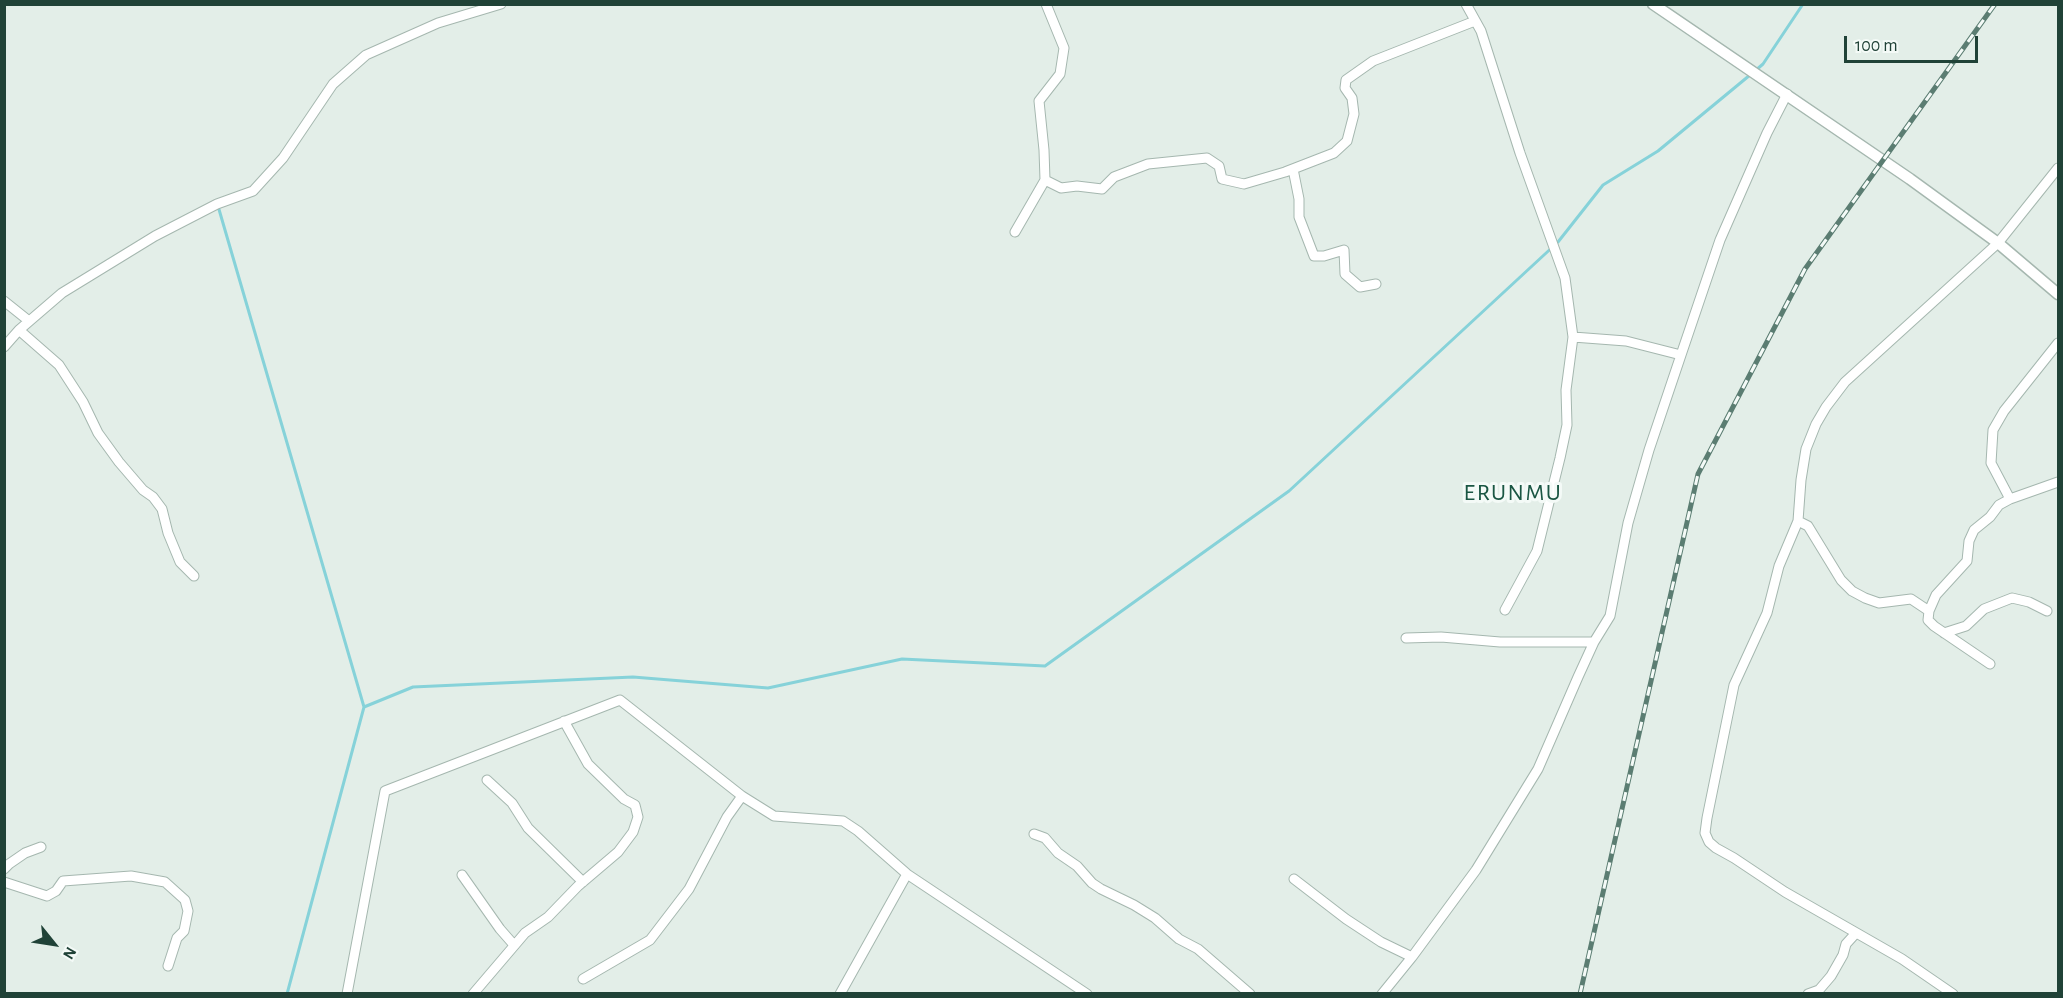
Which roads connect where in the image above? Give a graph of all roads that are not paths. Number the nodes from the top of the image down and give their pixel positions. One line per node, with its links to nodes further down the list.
1 (501, 4): 15 (street)
2 (1046, 4): 9 (street)
3 (1466, 4): 5 (street)
4 (1653, 4): 6 (street)
5 (1475, 21): 8 (street); 17 (street)
6 (1787, 94): 11 (street); 20 (street)
7 (2058, 168): 11 (street)
8 (1293, 169): 9 (street); 12 (street)
9 (1045, 180): 10 (street)
10 (1016, 232)
11 (1998, 243): 13 (street); 23 (street)
12 (1376, 284)
13 (2058, 294)
14 (4, 301): 15 (street)
15 (29, 321): 16 (street)
16 (19, 330): 19 (street); 24 (street)
17 (1573, 337): 20 (street); 25 (street)
18 (2058, 343): 22 (street)
19 (4, 347)
20 (1681, 355): 30 (street)
21 (2058, 482): 22 (street)
22 (2010, 500): 26 (street)
23 (1798, 521): 26 (street); 43 (street)
24 (194, 576)
25 (1505, 610)
26 (1929, 611): 28 (street)
27 (2047, 611): 28 (street)
28 (1944, 633): 31 (street)
29 (1406, 638): 30 (street)
30 (1594, 642): 45 (street)
31 (1990, 664)
32 (564, 721): 34 (street); 42 (street); 49 (street)
33 (487, 780): 42 (street)
34 (742, 796): 38 (street); 47 (street)
35 (1034, 834): 53 (street)
36 (40, 847): 37 (street)
37 (4, 869)
38 (907, 874): 51 (street); 52 (street)
39 (462, 875): 44 (street)
40 (1294, 879): 45 (street)
41 (4, 882): 46 (street)
42 (583, 882): 44 (street)
43 (1856, 933): 54 (street); 55 (street)
44 (513, 945): 50 (street)
45 (1412, 957): 48 (street)
46 (168, 966)
47 (583, 979)
48 (1385, 992)
49 (347, 993)
50 (473, 993)
51 (840, 993)
52 (1087, 993)
53 (1250, 993)
54 (1808, 993)
55 (1953, 993)

